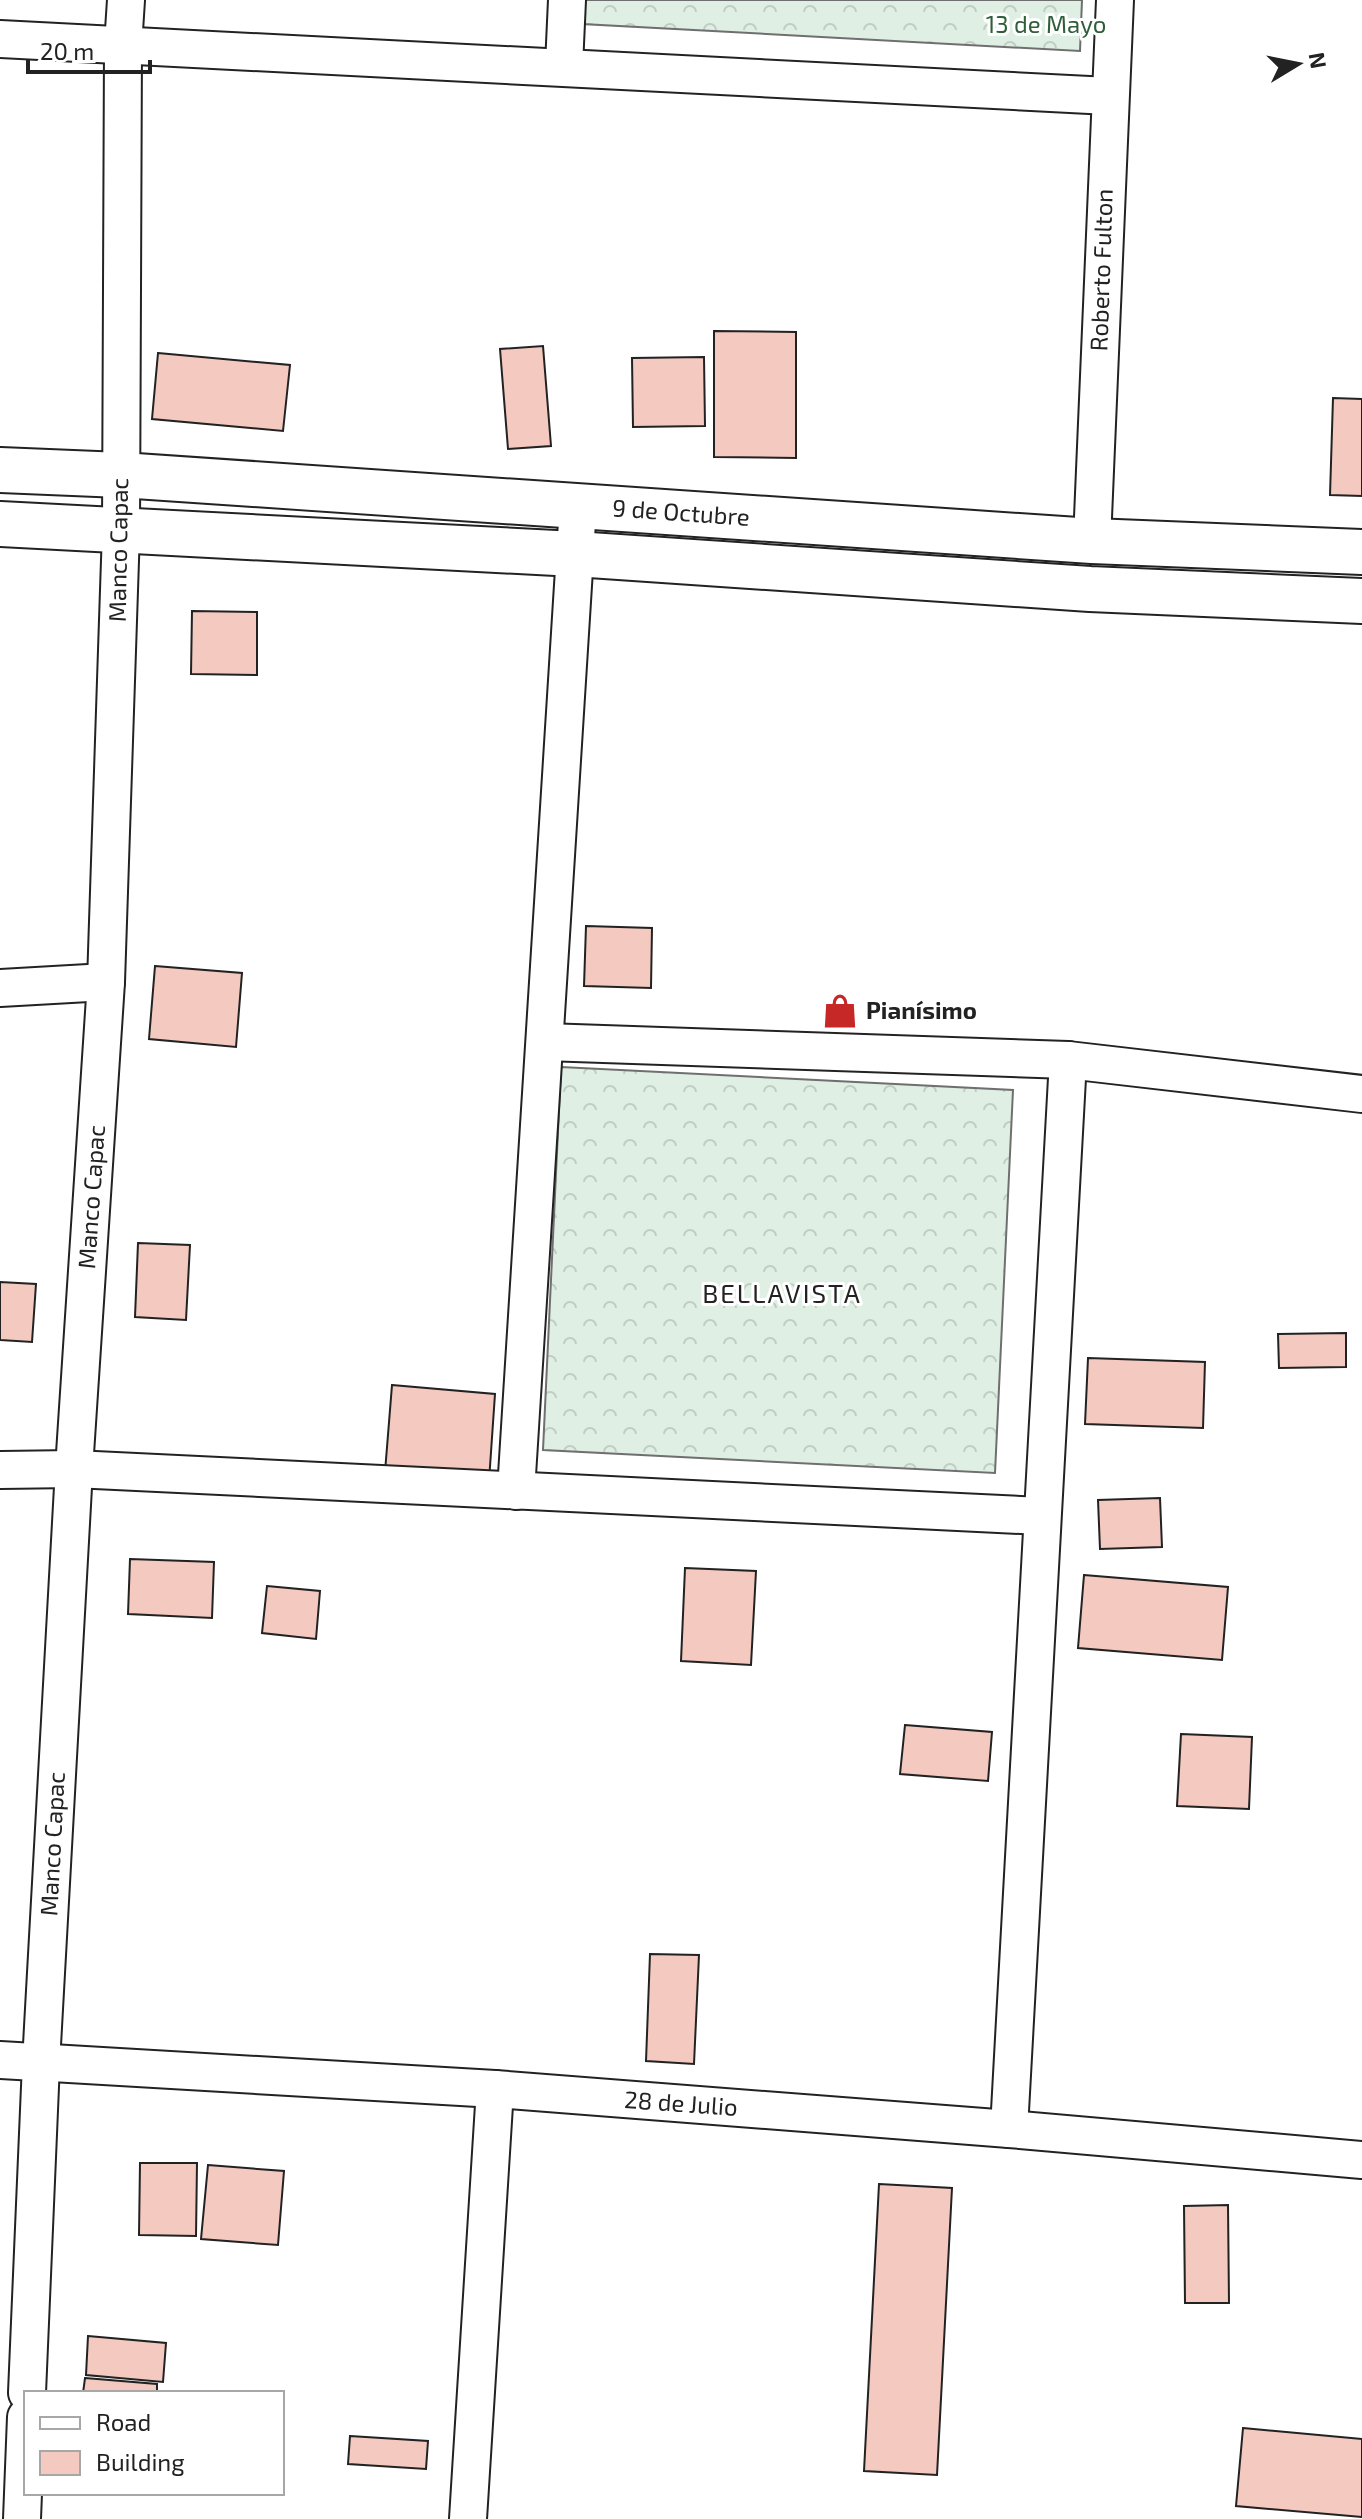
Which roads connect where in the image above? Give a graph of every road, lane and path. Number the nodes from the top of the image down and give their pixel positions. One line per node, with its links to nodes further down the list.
1 (126, 0): 5 (street, Manco Capac)
2 (567, 0): 6 (street)
3 (1115, 0): 7 (street, Roberto Fulton)
4 (0, 39): 5 (street)
5 (123, 46): 6 (street); 9 (street, Manco Capac)
6 (564, 66): 7 (street)
7 (1109, 96): 13 (street, Roberto Fulton)
8 (0, 470): 9 (street, 9 de Octubre)
9 (121, 475): 10 (street, 9 de Octubre); 12 (street, Manco Capac)
10 (578, 506): 13 (street, 9 de Octubre); 15 (street)
11 (0, 524): 12 (street, 9 de Octubre)
12 (121, 530): 15 (street, 9 de Octubre); 17 (street, Manco Capac)
13 (1092, 541): 14 (street, 9 de Octubre)
14 (1362, 552)
15 (575, 554): 16 (street, 9 de Octubre); 19 (street)
16 (1362, 601)
17 (106, 982): 18 (street); 22 (street, Manco Capac)
18 (0, 988)
19 (545, 1042): 20 (street); 24 (street)
20 (1068, 1060): 21 (street); 25 (street)
21 (1362, 1094)
22 (74, 1469): 23 (street); 24 (street); 27 (street, Manco Capac)
23 (0, 1470)
24 (516, 1491): 25 (street)
25 (1041, 1516): 29 (street)
26 (0, 2060): 27 (street, 28 de Julio)
27 (41, 2063): 28 (street, 28 de Julio); 31 (street, Manco Capac)
28 (495, 2089): 29 (street, 28 de Julio); 34 (street)
29 (1009, 2129): 30 (street, 28 de Julio)
30 (1362, 2160)
31 (27, 2391)
32 (24, 2468): 33 (street)
33 (22, 2519)
34 (468, 2519)

